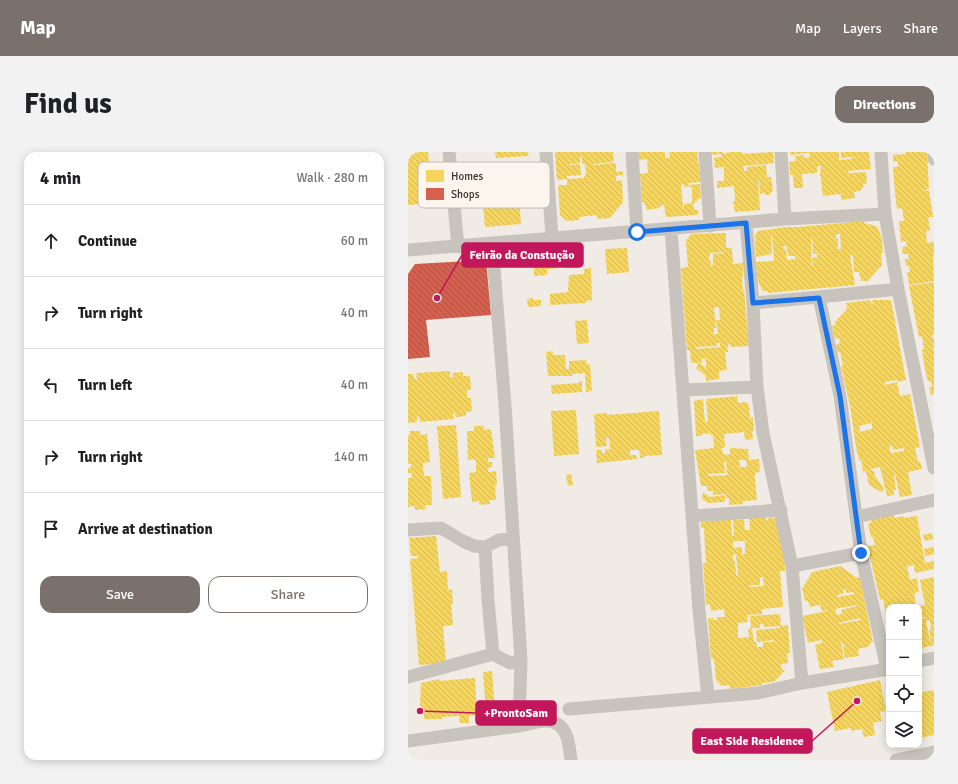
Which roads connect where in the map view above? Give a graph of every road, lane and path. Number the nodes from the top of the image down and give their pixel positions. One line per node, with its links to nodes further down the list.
1 (449, 152): 9 (street)
2 (546, 152): 10 (street)
3 (632, 152): 18 (street)
4 (704, 152): 16 (street)
5 (781, 152): 14 (street)
6 (881, 152): 13 (street)
7 (934, 152): 8 (street)
8 (934, 159)
9 (450, 162)
10 (547, 162)
11 (454, 208): 21 (street)
12 (550, 208): 19 (street)
13 (885, 214): 14 (street); 23 (street)
14 (785, 219): 15 (street)
15 (746, 223): 16 (street); 25 (street)
16 (710, 226): 17 (street)
17 (671, 229): 18 (street); 27 (street)
18 (637, 232): 19 (street)
19 (552, 237): 20 (street)
20 (492, 243): 21 (street); 34 (street)
21 (458, 247): 22 (street)
22 (408, 250)
23 (898, 289): 24 (street); 28 (street)
24 (819, 298): 25 (street); 32 (street)
25 (753, 303): 26 (street)
26 (757, 387): 27 (street); 30 (street)
27 (683, 390): 31 (street)
28 (933, 462)
29 (934, 500): 32 (street)
30 (781, 510): 31 (street); 37 (street)
31 (692, 516): 46 (street)
32 (856, 517): 36 (street)
33 (408, 530): 35 (street)
34 (513, 539): 35 (street); 40 (street)
35 (485, 547): 38 (street)
36 (861, 553): 37 (street); 41 (street)
37 (792, 566): 45 (street)
38 (493, 654): 40 (street); 44 (street)
39 (934, 658): 42 (street)
40 (521, 660): 48 (street)
41 (886, 660)
42 (922, 660)
43 (886, 669): 45 (street)
44 (408, 677)
45 (802, 683): 46 (street)
46 (708, 697): 47 (street)
47 (569, 709)
48 (519, 726): 49 (street); 52 (street)
49 (408, 741)
50 (934, 752): 51 (street)
51 (910, 759): 53 (street)
52 (571, 760)
53 (896, 760)

